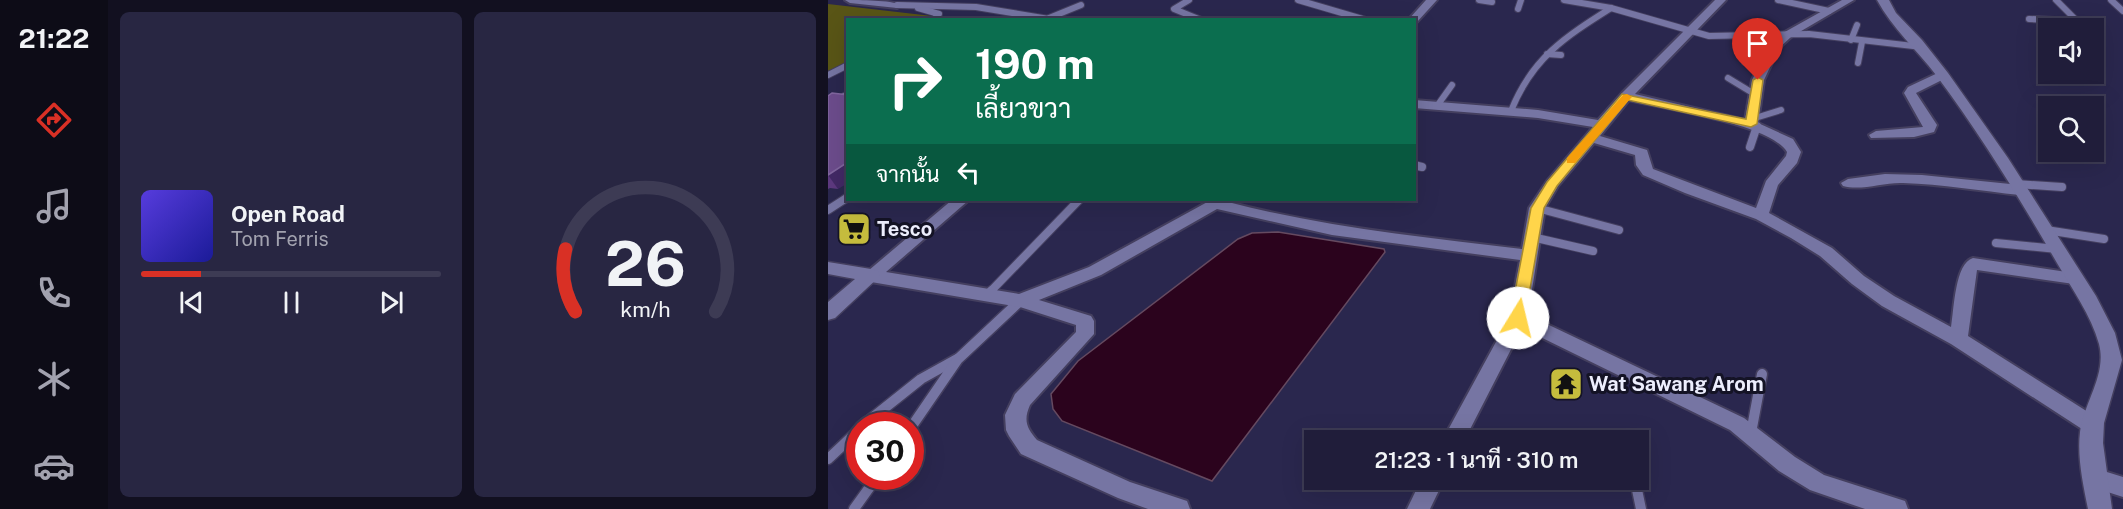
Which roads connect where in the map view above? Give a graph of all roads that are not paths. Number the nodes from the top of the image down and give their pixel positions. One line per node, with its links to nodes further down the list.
1 (856, 0): 16 (street)
2 (965, 0): 17 (lane)
3 (1189, 0): 25 (lane)
4 (1298, 0): 26 (lane)
5 (1432, 0): 27 (street)
6 (1479, 0): 15 (lane)
7 (1521, 0): 20 (lane)
8 (1564, 0): 19 (lane)
9 (1721, 0): 32 (street)
10 (1778, 0): 21 (lane)
11 (1849, 0): 21 (street)
12 (1883, 0): 36 (street)
13 (2056, 0): 28 (lane)
14 (2111, 0): 22 (lane)
15 (1492, 2)
16 (897, 5): 17 (lane); 23 (lane)
17 (957, 5): 24 (lane)
18 (1081, 5): 24 (lane)
19 (1611, 8): 32 (lane); 37 (lane)
20 (1518, 9)
21 (1829, 11): 33 (street)
22 (2123, 11)
23 (935, 18)
24 (1048, 18)
25 (1196, 18)
26 (1359, 18)
27 (1415, 18)
28 (2074, 18)
29 (2029, 19): 30 (lane)
30 (2038, 19)
31 (1857, 25): 34 (lane)
32 (1689, 29): 33 (lane); 49 (street)
33 (1787, 35): 34 (lane); 41 (street)
34 (1851, 40): 35 (lane)
35 (1862, 42): 36 (lane); 40 (lane)
36 (1922, 47): 44 (street)
37 (1546, 54): 38 (lane); 54 (lane)
38 (1561, 55)
39 (1745, 62): 41 (lane)
40 (1858, 63)
41 (1764, 65): 48 (street)
42 (846, 66): 43 (lane)
43 (828, 75)
44 (1942, 75): 57 (street); 60 (street)
45 (1728, 78): 48 (lane)
46 (1452, 85): 52 (lane)
47 (846, 95): 51 (lane)
48 (1756, 95): 55 (street)
49 (1626, 96): 55 (street); 56 (street)
50 (1416, 104): 52 (street)
51 (828, 105)
52 (1437, 106): 54 (street)
53 (1781, 110): 55 (lane)
54 (1510, 111): 56 (street)
55 (1753, 123): 58 (lane); 68 (street)
56 (1596, 131): 66 (street); 68 (street)
57 (1875, 135)
58 (1750, 147)
59 (1848, 183): 60 (street)
60 (2018, 187): 61 (lane); 70 (street)
61 (2062, 187)
62 (846, 198): 67 (lane)
63 (960, 201): 77 (street)
64 (1078, 201): 79 (lane)
65 (1219, 202): 73 (street); 80 (street)
66 (1537, 208): 69 (lane); 73 (street)
67 (828, 210)
68 (1761, 215): 83 (street)
69 (1619, 230)
70 (2046, 230): 71 (lane); 74 (street)
71 (2104, 239)
72 (1996, 243): 74 (lane)
73 (1529, 246): 75 (lane); 82 (street)
74 (2057, 249): 78 (street)
75 (1593, 251)
76 (828, 268): 77 (street)
77 (871, 276): 79 (street); 81 (street)
78 (2074, 278): 83 (street); 88 (street)
79 (989, 294): 80 (street)
80 (1020, 301): 84 (lane); 99 (street)
81 (828, 313)
82 (1518, 318): 89 (street); 90 (street)
83 (1958, 339): 88 (street)
84 (958, 359): 86 (lane); 87 (lane)
85 (1762, 374): 90 (lane)
86 (880, 412)
87 (922, 412)
88 (2092, 425): 93 (street)
89 (1459, 430)
90 (1750, 435): 102 (street)
91 (846, 442): 92 (lane)
92 (828, 459)
93 (2094, 478): 94 (street); 103 (street)
94 (2123, 487)
95 (868, 490): 98 (lane)
96 (1428, 490): 100 (street)
97 (1637, 490): 101 (lane)
98 (854, 509)
99 (1179, 509)
100 (1418, 509)
101 (1641, 509)
102 (1897, 509)
103 (2100, 509)

